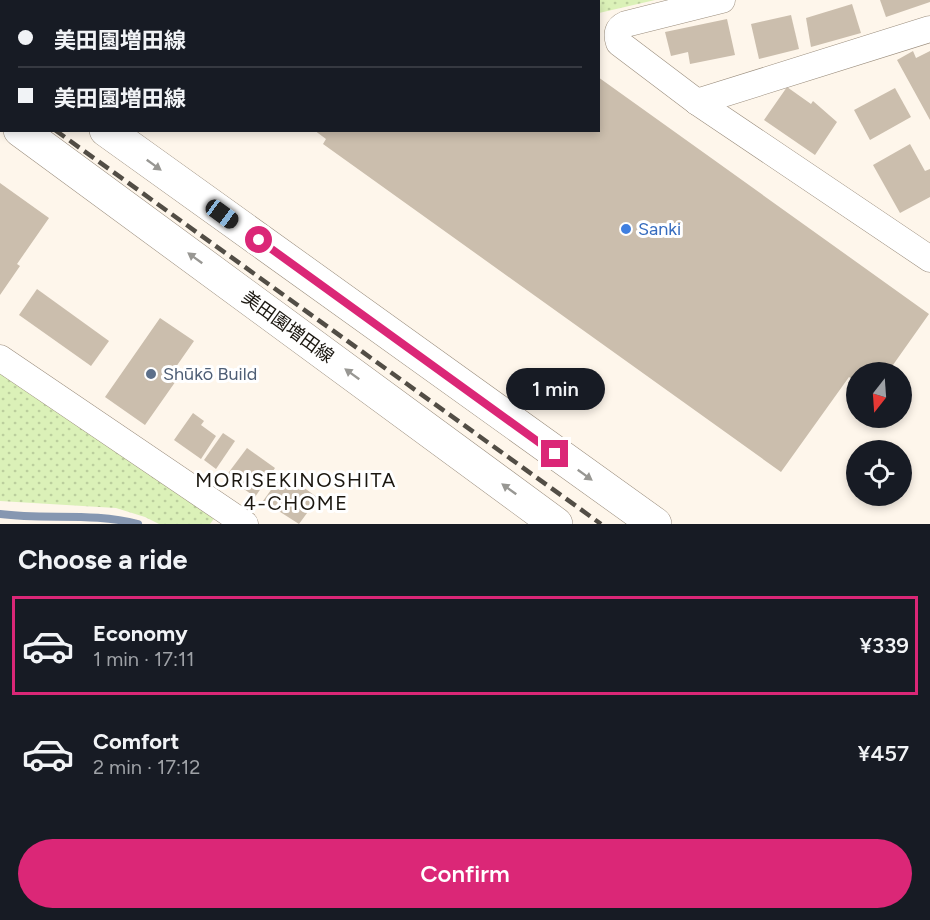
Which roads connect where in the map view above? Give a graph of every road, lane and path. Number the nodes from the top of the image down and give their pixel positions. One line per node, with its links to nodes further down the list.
1 (722, 0): 3 (street)
2 (930, 29): 3 (street)
3 (697, 102): 6 (street)
4 (23, 132): 9 (main road, 美田園増田線, one-way to 4)
5 (109, 132): 10 (main road, one-way to 10)
6 (930, 259)
7 (0, 358): 8 (street)
8 (245, 524)
9 (556, 524)
10 (655, 524)

